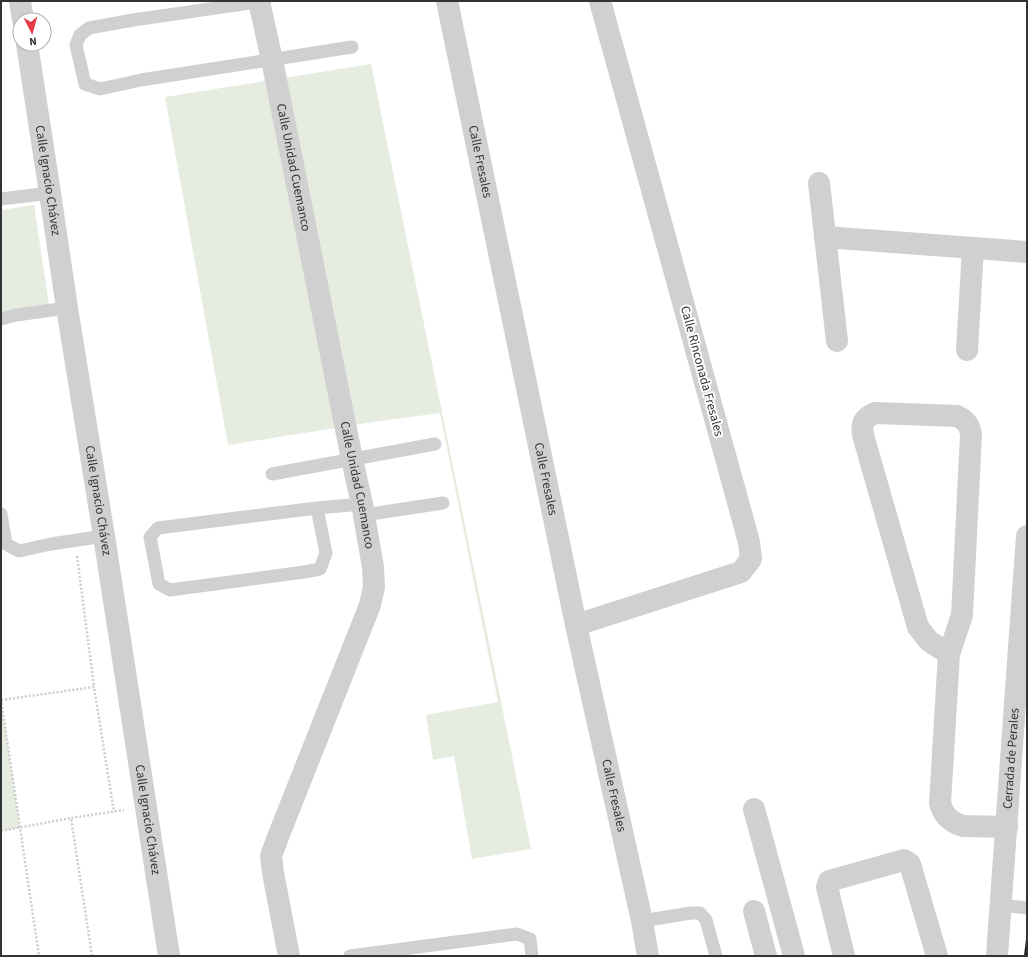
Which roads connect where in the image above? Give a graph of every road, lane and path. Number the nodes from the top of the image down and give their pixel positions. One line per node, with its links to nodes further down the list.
1 (20, 1): 5 (street)
2 (261, 1): 8 (street, Calle Unidad Cuemanco); 8 (lane)
3 (447, 1): 29 (street, Calle Fresales)
4 (600, 1): 29 (street, Calle Rinconada Fresales)
5 (22, 12)
6 (352, 47): 8 (lane)
7 (28, 52): 10 (street, Calle Ignacio Chávez)
8 (272, 60): 20 (street, Calle Unidad Cuemanco)
9 (819, 183): 12 (street)
10 (50, 193): 11 (lane); 15 (street, Calle Ignacio Chávez)
11 (1, 199)
12 (825, 237): 13 (street); 17 (street)
13 (973, 248): 14 (street); 18 (street)
14 (1027, 252)
15 (67, 308): 16 (lane); 26 (street, Calle Ignacio Chávez)
16 (1, 319)
17 (837, 341)
18 (967, 350)
19 (435, 444): 20 (lane)
20 (352, 459): 21 (lane); 24 (street, Calle Unidad Cuemanco)
21 (272, 474)
22 (443, 503): 24 (lane)
23 (317, 508): 23 (lane); 24 (lane)
24 (363, 509): 47 (street, Calle Unidad Cuemanco)
25 (1, 514): 26 (lane)
26 (104, 536): 33 (street, Calle Ignacio Chávez)
27 (1027, 536): 37 (street, Cerrada de Perales)
28 (77, 554): 31 (path)
29 (576, 625): 43 (street, Calle Fresales)
30 (949, 654): 30 (street); 37 (street)
31 (94, 687): 32 (path); 35 (path)
32 (1, 700): 38 (path)
33 (146, 807): 35 (path); 46 (street, Calle Ignacio Chávez)
34 (754, 808): 53 (street)
35 (114, 812): 36 (path)
36 (71, 818): 38 (path); 45 (path)
37 (1006, 827): 40 (street, Cerrada de Perales)
38 (20, 828): 39 (path); 44 (path)
39 (1, 831)
40 (1001, 905): 41 (lane); 56 (street, Cerrada de Perales)
41 (1027, 908)
42 (754, 912): 52 (street)
43 (642, 921): 50 (street, Calle Fresales); 51 (lane)
44 (39, 956)
45 (92, 956)
46 (169, 956)
47 (289, 956)
48 (350, 956): 49 (lane)
49 (532, 956)
50 (648, 956)
51 (716, 956)
52 (766, 956)
53 (794, 956)
54 (844, 956): 55 (street)
55 (937, 956)
56 (997, 956)

